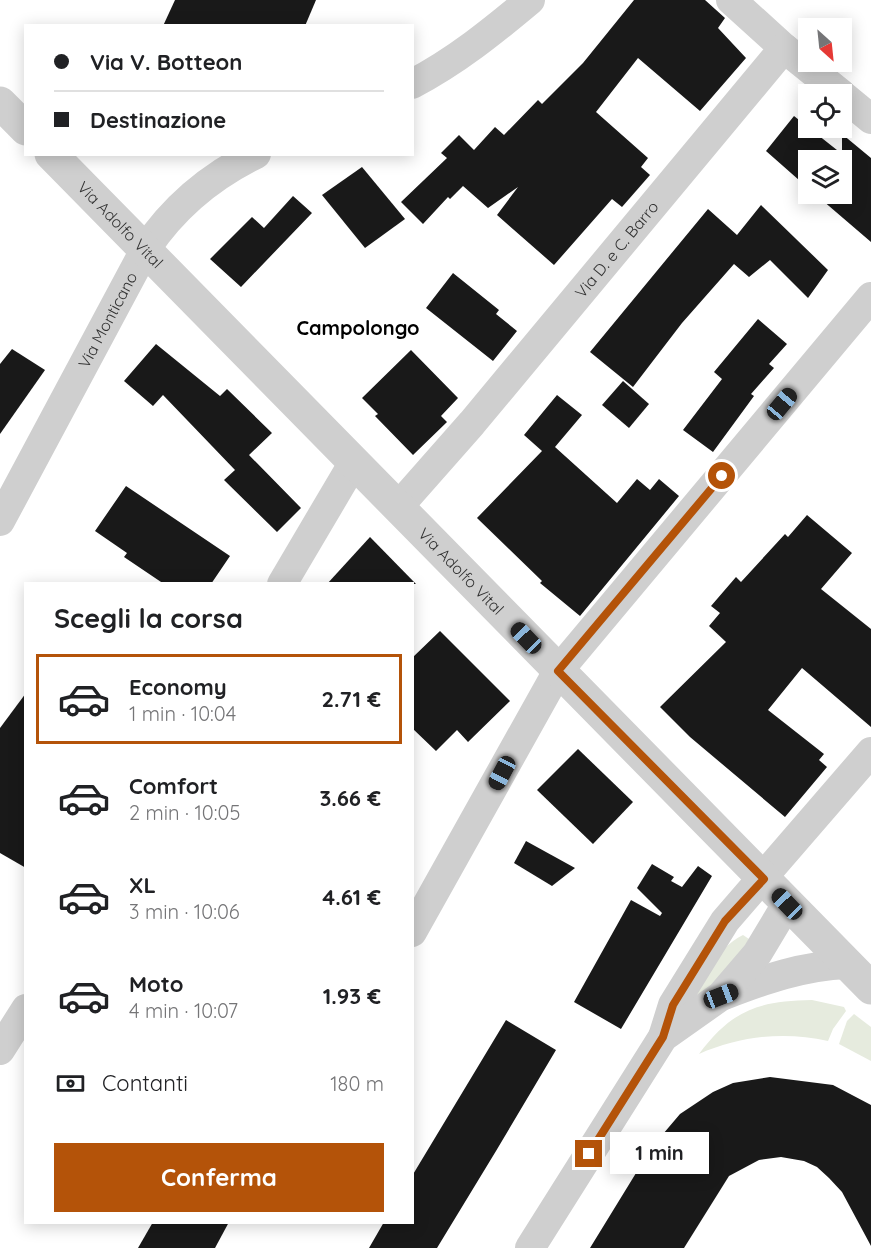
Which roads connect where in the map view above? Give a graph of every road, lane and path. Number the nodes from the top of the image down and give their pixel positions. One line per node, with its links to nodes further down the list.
1 (530, 0): 4 (street)
2 (731, 0): 3 (street)
3 (784, 48): 5 (street); 15 (street, Via D. e C. Barro)
4 (414, 83)
5 (828, 84)
6 (0, 104): 9 (street)
7 (852, 104): 8 (street)
8 (871, 119)
9 (24, 127)
10 (53, 156): 12 (street, Via Adolfo Vital)
11 (253, 156): 12 (street, Via Monticano)
12 (145, 250): 14 (street, Via Adolfo Vital); 16 (street, Via Monticano)
13 (871, 297): 18 (street)
14 (354, 462): 15 (street, Via Adolfo Vital); 17 (street)
15 (399, 507): 18 (street, Via Adolfo Vital)
16 (0, 521)
17 (283, 582)
18 (558, 671): 20 (street, Via Adolfo Vital); 22 (street)
19 (871, 752): 20 (street)
20 (764, 879): 21 (street, Via Adolfo Vital); 27 (street)
21 (787, 904): 23 (street, Via Adolfo Vital); 25 (street)
22 (414, 928)
23 (847, 964): 24 (street, Via Adolfo Vital); 25 (street)
24 (871, 988)
25 (721, 996): 27 (street)
26 (24, 1012): 28 (street)
27 (663, 1037): 29 (street)
28 (0, 1050)
29 (530, 1248)

